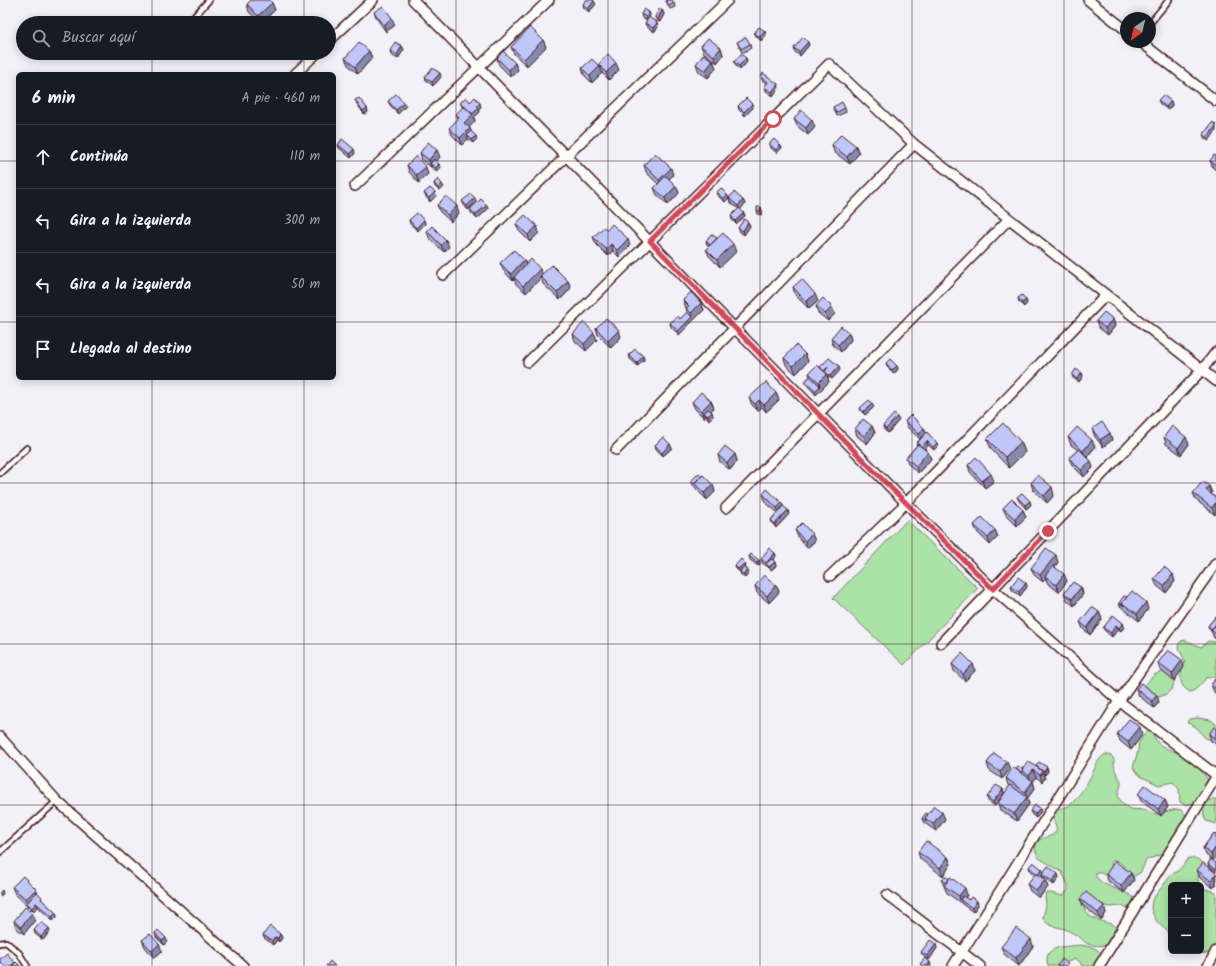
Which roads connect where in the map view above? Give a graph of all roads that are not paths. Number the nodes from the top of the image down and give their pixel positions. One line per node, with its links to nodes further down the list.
1 (209, 0): 8 (lane)
2 (372, 0): 11 (street)
3 (413, 0): 14 (street)
4 (549, 0): 14 (street)
5 (728, 0): 18 (street)
6 (1088, 0): 10 (street)
7 (1169, 0): 9 (lane)
8 (195, 16)
9 (1156, 16)
10 (1120, 25)
11 (336, 34)
12 (1149, 48): 16 (street)
13 (310, 60): 15 (street)
14 (479, 67): 18 (street); 19 (street)
15 (297, 72)
16 (1216, 101)
17 (914, 144): 20 (street); 21 (street); 24 (street)
18 (566, 156): 21 (street); 22 (street)
19 (355, 186)
20 (1009, 219): 23 (street); 29 (street)
21 (650, 241): 24 (street); 26 (street)
22 (443, 276)
23 (1106, 295): 27 (street); 33 (street)
24 (735, 328): 29 (street); 31 (street)
25 (1216, 352): 27 (street)
26 (528, 362)
27 (1202, 370): 28 (street); 37 (street)
28 (1216, 381)
29 (819, 414): 33 (street); 34 (street)
30 (27, 448): 32 (lane)
31 (616, 450)
32 (0, 473)
33 (906, 503): 36 (street); 37 (street)
34 (726, 508)
35 (1216, 563): 39 (street)
36 (830, 576)
37 (993, 589): 38 (street); 39 (street)
38 (941, 643)
39 (1119, 701): 41 (street); 46 (street)
40 (0, 737): 42 (street)
41 (1215, 779): 52 (street)
42 (57, 800): 43 (lane); 49 (street)
43 (0, 852)
44 (887, 895): 46 (street)
45 (0, 943): 48 (lane)
46 (962, 952): 50 (street); 51 (street)
47 (1216, 952): 53 (street)
48 (27, 966)
49 (243, 966)
50 (953, 966)
51 (980, 966)
52 (1099, 966)
53 (1208, 966)

